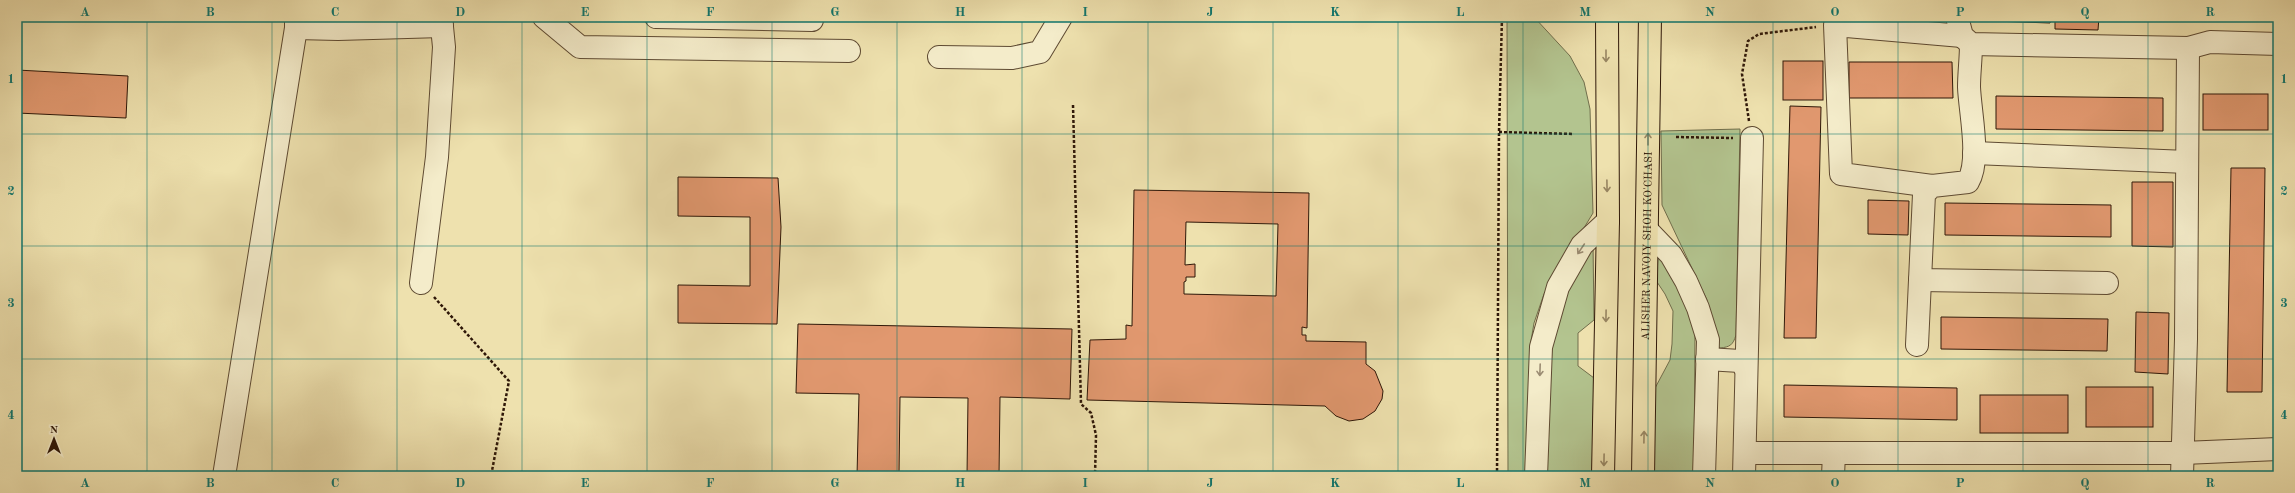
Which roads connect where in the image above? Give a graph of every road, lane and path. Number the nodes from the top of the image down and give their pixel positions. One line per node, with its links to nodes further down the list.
1 (544, 17): 14 (street)
2 (656, 17): 7 (street)
3 (1061, 17): 15 (street)
4 (1502, 17): 17 (path)
5 (1607, 17): 24 (main road, one-way to 24)
6 (1650, 17): 25 (main road, ALISHER NAVOIY SHOH KO'CHASI, one-way to 6)
7 (812, 20)
8 (441, 21): 9 (street); 27 (street)
9 (296, 22): 36 (street)
10 (1836, 25): 11 (street); 20 (path); 23 (street)
11 (1964, 32): 13 (street); 21 (street)
12 (2278, 44): 13 (street)
13 (2188, 48): 22 (street)
14 (849, 51)
15 (940, 57)
16 (1073, 105): 38 (path)
17 (1499, 132): 18 (path); 39 (path)
18 (1574, 134)
19 (1676, 137): 20 (path)
20 (1752, 138): 31 (street)
21 (1974, 153): 22 (street); 23 (street)
22 (2187, 162): 35 (street)
23 (1932, 186): 26 (street)
24 (1608, 221): 40 (street, one-way to 40); 41 (main road, one-way to 41)
25 (1648, 231): 30 (street); 42 (main road, ALISHER NAVOIY SHOH KO'CHASI, one-way to 25)
26 (1920, 280): 28 (street); 29 (street)
27 (421, 283): 37 (path)
28 (2107, 283)
29 (1917, 345)
30 (1707, 359): 31 (street); 43 (street)
31 (1746, 369): 33 (street)
32 (2278, 449): 35 (street)
33 (1745, 453): 34 (street); 44 (street)
34 (1834, 453): 35 (street); 45 (street)
35 (2183, 453): 46 (street)
36 (224, 476)
37 (491, 476)
38 (1095, 476)
39 (1497, 476)
40 (1536, 476)
41 (1603, 476)
42 (1643, 476)
43 (1704, 476)
44 (1744, 476)
45 (1833, 476)
46 (2182, 476)

